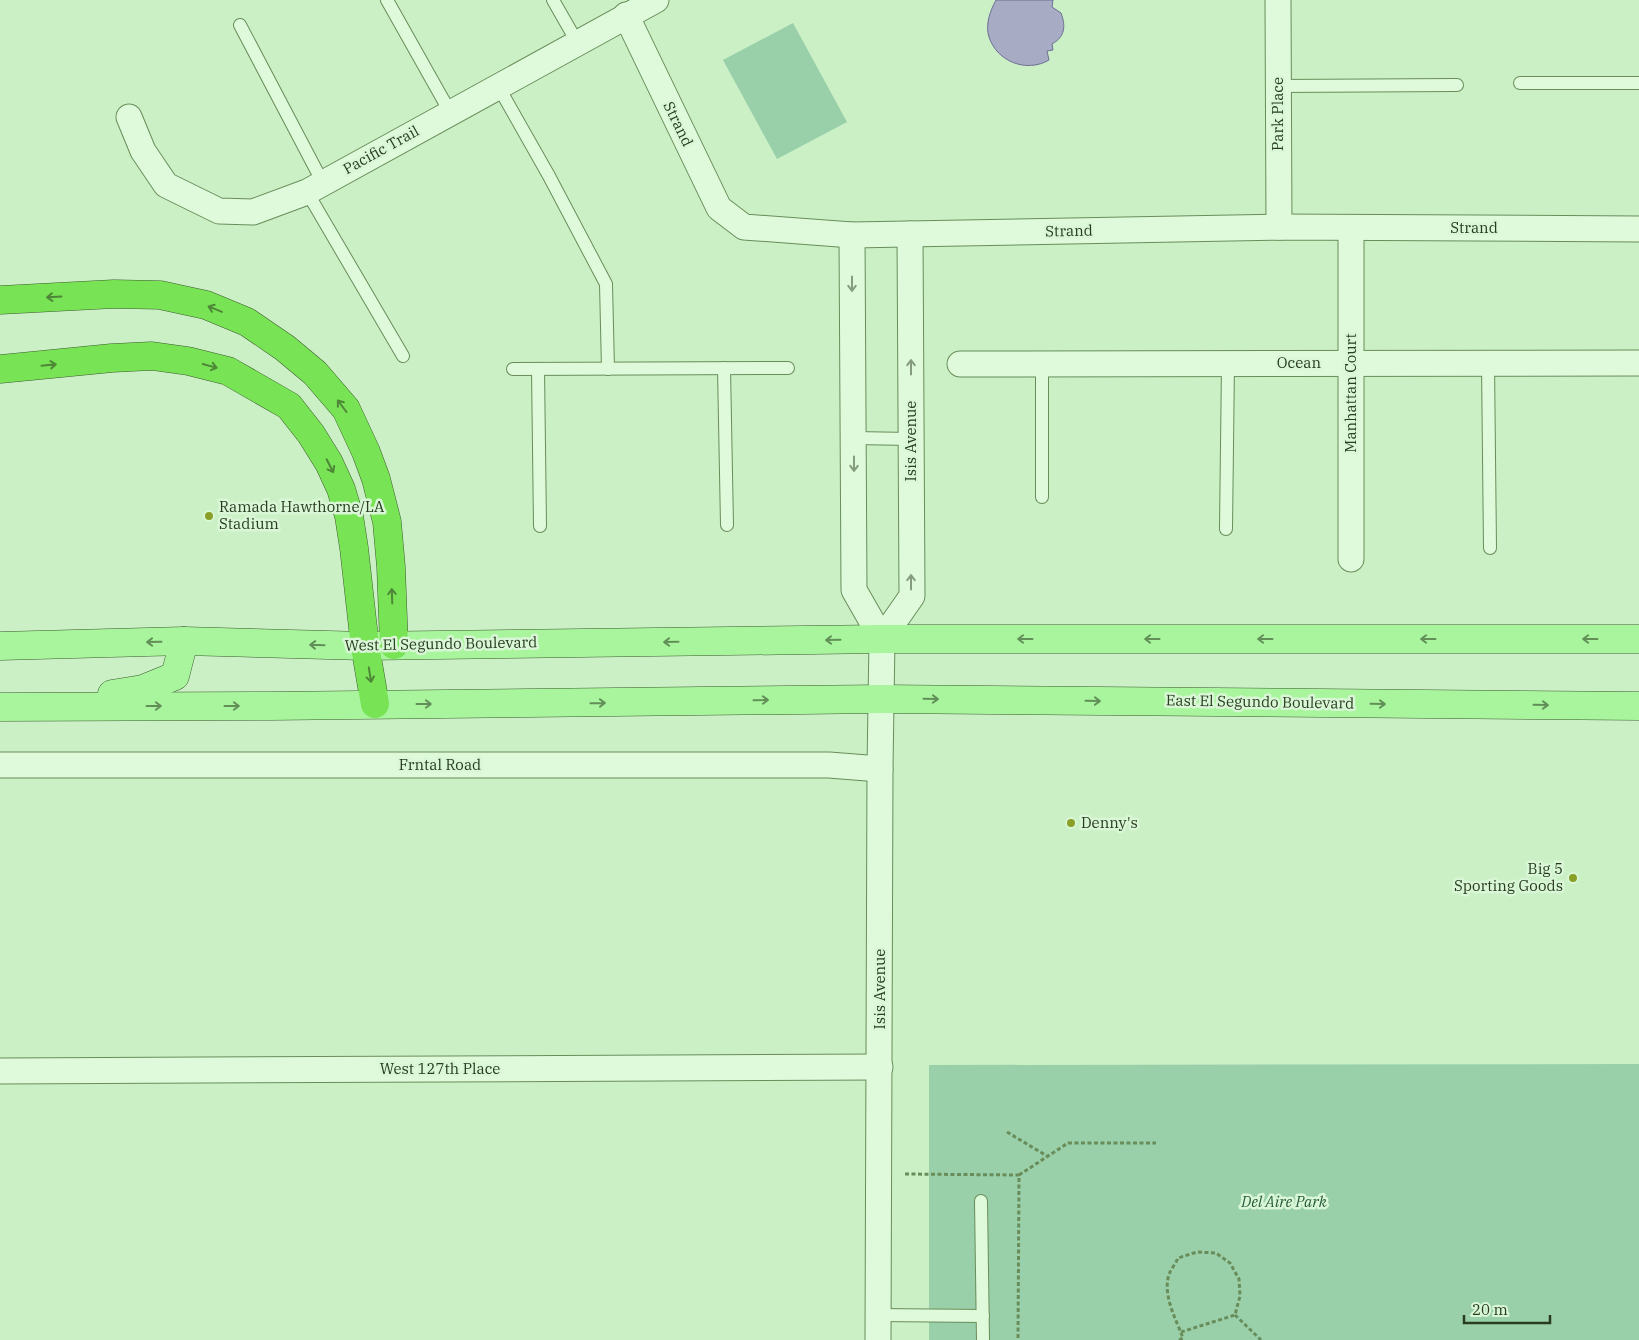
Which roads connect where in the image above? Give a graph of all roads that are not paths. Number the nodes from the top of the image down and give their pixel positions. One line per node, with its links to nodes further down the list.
1 (386, 0): 13 (lane)
2 (553, 0): 7 (lane)
3 (656, 0): 5 (street, Pacific Trail)
4 (1278, 0): 12 (street, Park Place)
5 (626, 16): 7 (street, Pacific Trail); 20 (street, Strand)
6 (240, 25): 15 (lane)
7 (577, 42): 11 (street, Pacific Trail)
8 (1520, 83): 9 (lane)
9 (1639, 83)
10 (1457, 85): 12 (lane)
11 (498, 86): 13 (street, Pacific Trail); 34 (lane)
12 (1278, 86): 16 (street, Park Place)
13 (450, 112): 15 (street, Pacific Trail)
14 (129, 117): 15 (street, Pacific Trail)
15 (314, 187): 22 (lane)
16 (1279, 227): 17 (street, Strand); 19 (street, Strand)
17 (1351, 228): 18 (street, Strand); 28 (street, Manhattan Court)
18 (1639, 229)
19 (910, 234): 20 (street, Strand); 36 (street, Isis Avenue, one-way to 19)
20 (852, 235): 35 (street, Isis Avenue, one-way to 35)
21 (0, 300): 46 (highway, one-way to 21)
22 (403, 356)
23 (1488, 363): 24 (street, Ocean); 28 (street, Ocean); 41 (lane)
24 (1639, 363)
25 (960, 364): 26 (street, Ocean)
26 (1042, 364): 27 (street, Ocean); 37 (lane)
27 (1228, 364): 28 (street, Ocean); 40 (lane)
28 (1351, 364): 42 (street, Manhattan Court)
29 (724, 368): 30 (lane); 34 (lane); 38 (lane)
30 (788, 368)
31 (0, 369): 48 (highway, one-way to 48)
32 (513, 369): 33 (lane)
33 (538, 369): 34 (lane); 39 (lane)
34 (608, 369)
35 (854, 438): 36 (lane); 43 (street, Isis Avenue, one-way to 43)
36 (911, 439): 43 (street, Isis Avenue, one-way to 36)
37 (1042, 497)
38 (727, 525)
39 (540, 526)
40 (1226, 530)
41 (1490, 548)
42 (1351, 559)
43 (882, 639): 44 (main road, one-way to 43); 46 (main road, West El Segundo Boulevard, one-way to 46); 49 (street, Isis Avenue)
44 (1639, 639)
45 (184, 641): 47 (main road, West El Segundo Boulevard, one-way to 47); 48 (main road, West El Segundo Boulevard, one-way to 45); 53 (main road)
46 (394, 645): 48 (main road, West El Segundo Boulevard)
47 (0, 646)
48 (365, 646): 50 (highway, one-way to 50)
49 (882, 699): 50 (main road, one-way to 49); 51 (main road, East El Segundo Boulevard, one-way to 51); 55 (street, Isis Avenue)
50 (375, 704): 53 (main road, one-way to 50)
51 (1639, 706)
52 (0, 707): 53 (main road)
53 (34, 707)
54 (0, 765): 55 (street, Frntal Road)
55 (880, 770): 56 (street, Isis Avenue)
56 (880, 1066): 57 (street, West 127th Place); 59 (street, Isis Avenue)
57 (0, 1071)
58 (981, 1201): 60 (lane)
59 (878, 1315): 60 (lane); 61 (street, Isis Avenue)
60 (983, 1316): 62 (lane)
61 (878, 1340)
62 (983, 1340)

